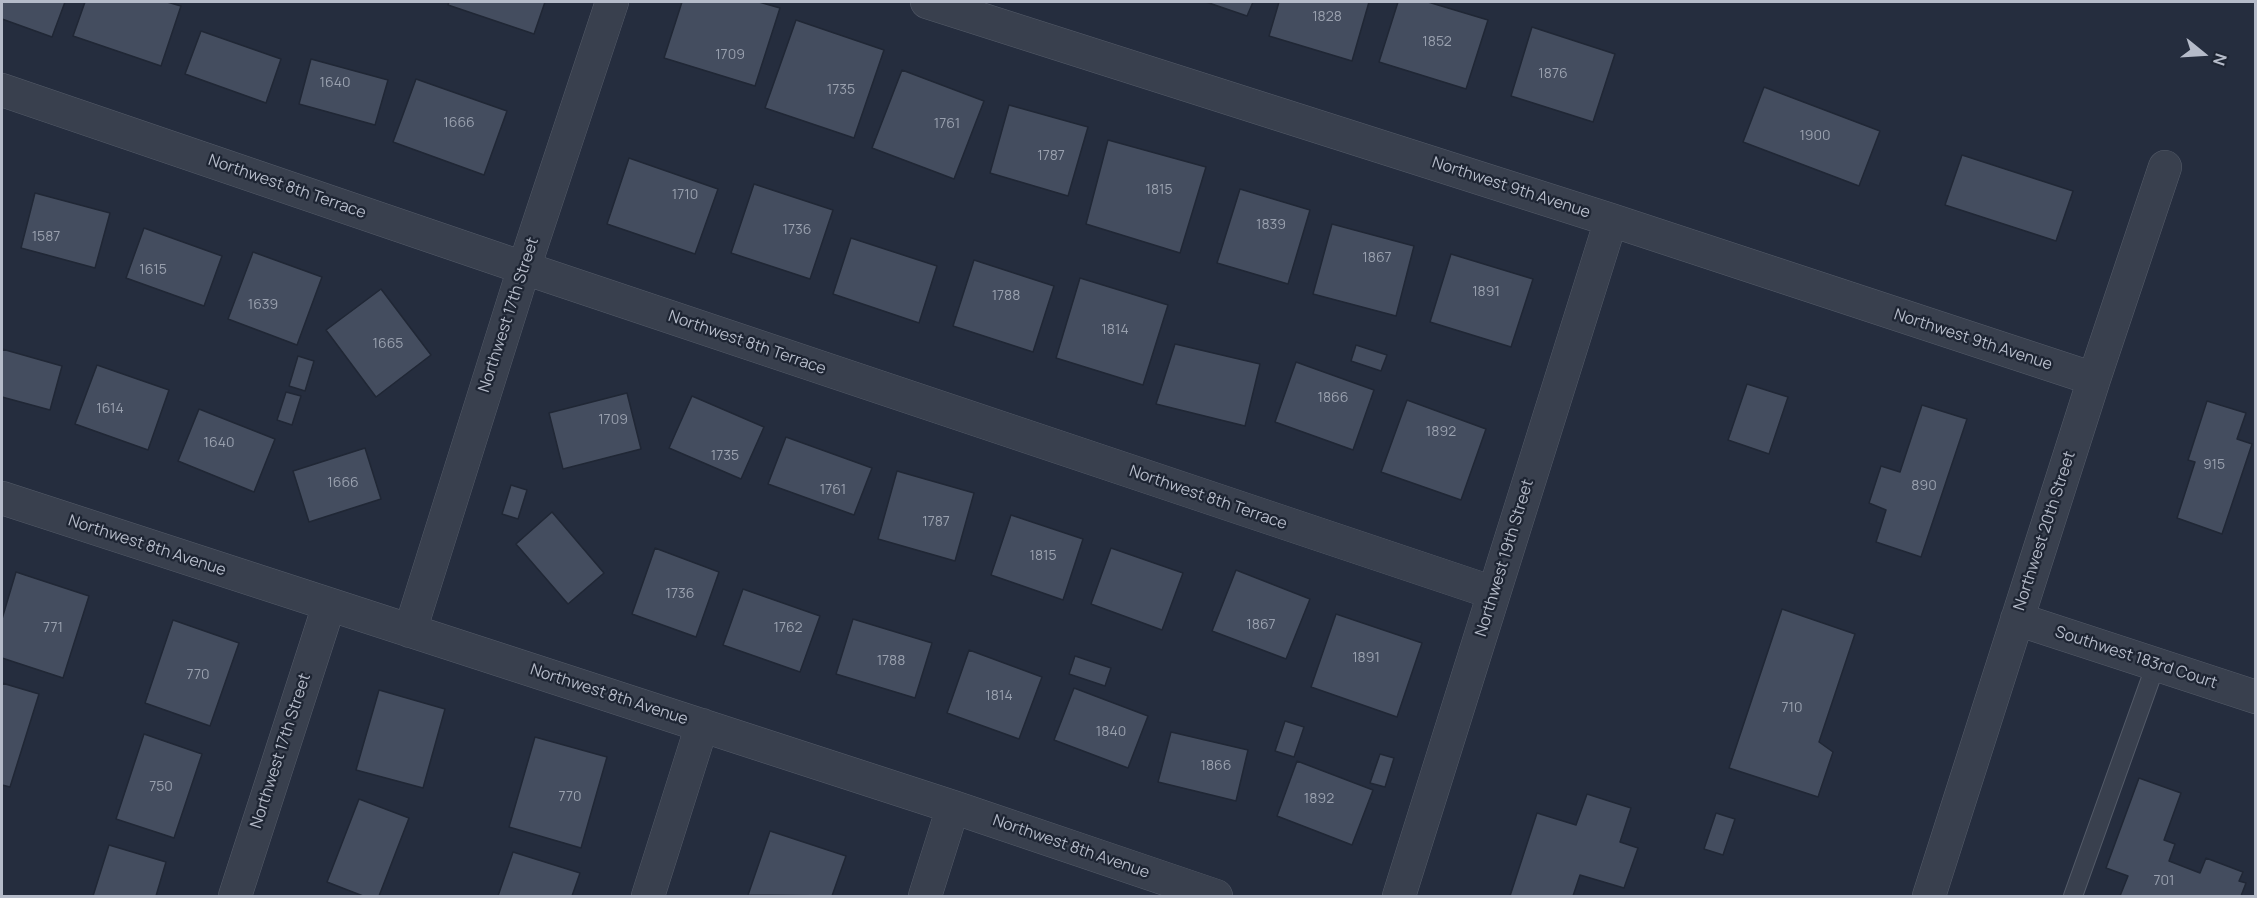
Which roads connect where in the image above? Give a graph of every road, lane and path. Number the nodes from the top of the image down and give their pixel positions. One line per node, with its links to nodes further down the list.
1 (612, 2): 6 (street, Northwest 17th Street)
2 (927, 2): 5 (street, Northwest 9th Avenue)
3 (2, 90): 6 (street, Northwest 8th Terrace)
4 (2165, 167): 7 (street, Northwest 20th Street)
5 (1611, 220): 7 (street, Northwest 9th Avenue); 9 (street, Northwest 19th Street)
6 (524, 268): 9 (street, Northwest 8th Terrace); 12 (street, Northwest 17th Street)
7 (2094, 379): 11 (street, Northwest 20th Street)
8 (2, 498): 10 (street, Northwest 8th Avenue)
9 (1494, 593): 21 (street, Northwest 19th Street)
10 (328, 605): 12 (street, Northwest 8th Avenue); 17 (street, Northwest 17th Street)
11 (2017, 619): 13 (street, Southwest 183rd Court); 22 (street, Northwest 20th Street)
12 (410, 631): 15 (street, Northwest 8th Avenue)
13 (2156, 664): 14 (street, Southwest 183rd Court); 23 (lane)
14 (2256, 697)
15 (702, 725): 16 (street, Northwest 8th Avenue); 18 (street)
16 (953, 807): 19 (street); 20 (street, Northwest 8th Avenue)
17 (235, 897)
18 (648, 897)
19 (925, 897)
20 (1216, 897)
21 (1399, 897)
22 (1929, 897)
23 (2073, 897)

